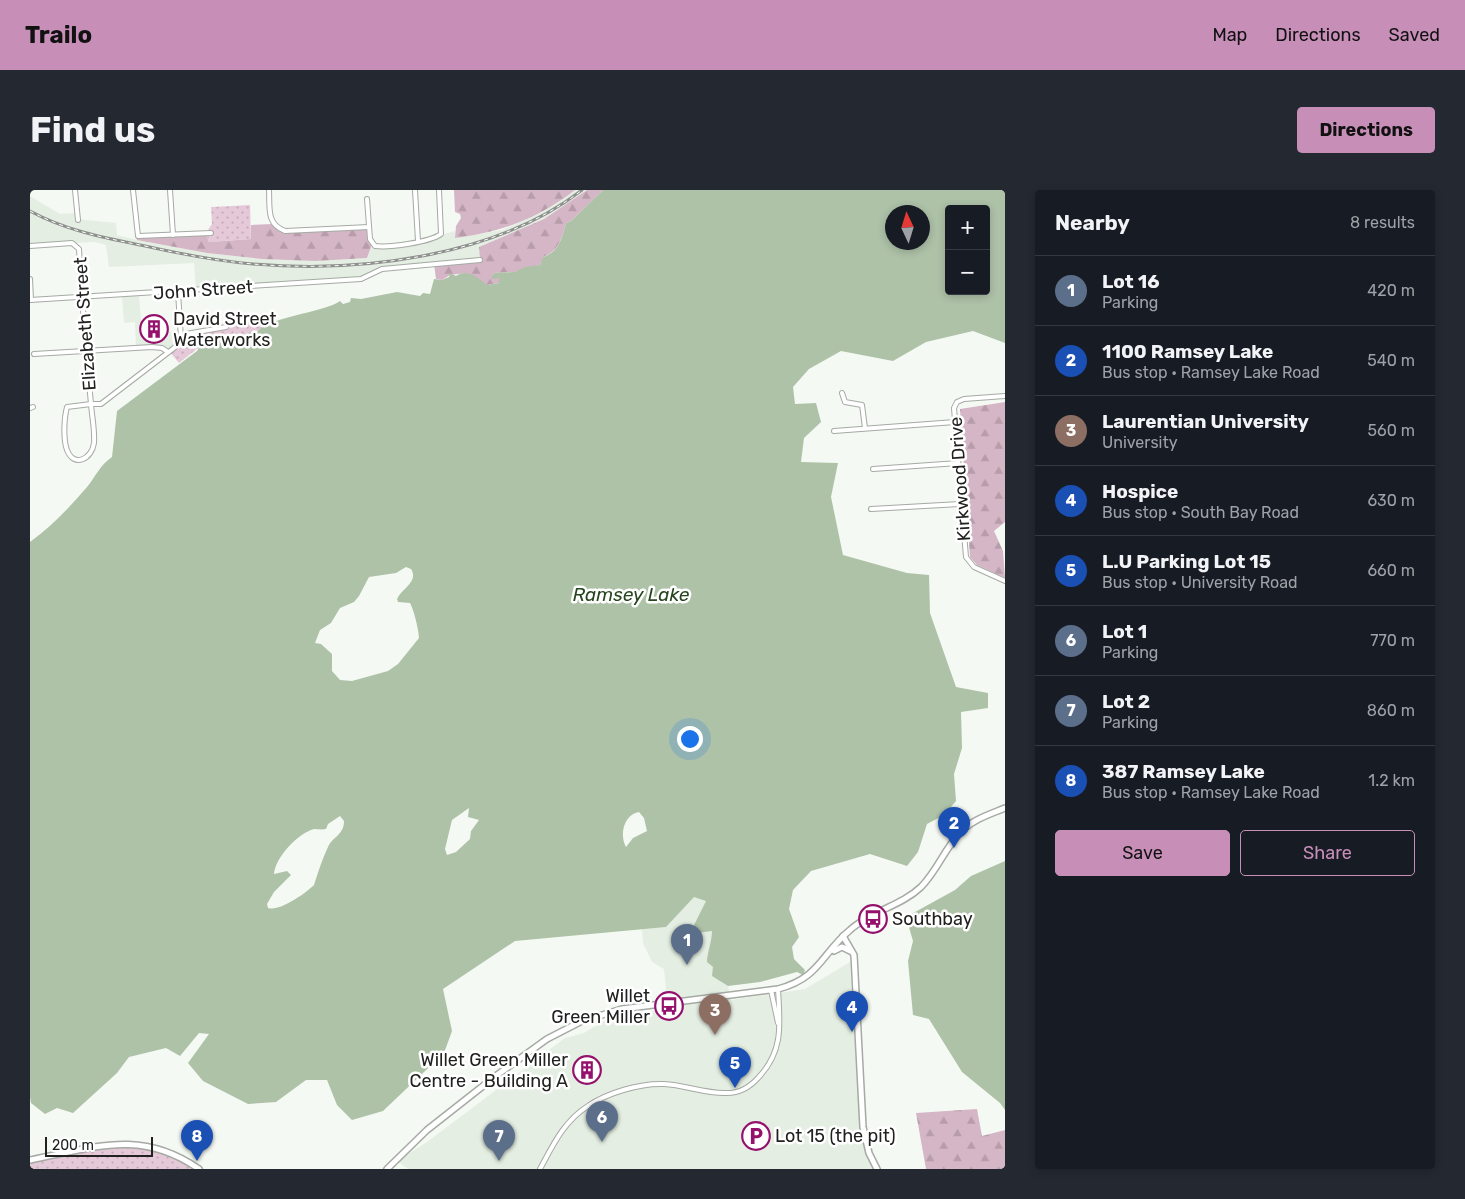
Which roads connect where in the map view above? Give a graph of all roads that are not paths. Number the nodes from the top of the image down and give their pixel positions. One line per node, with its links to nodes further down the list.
1 (75, 190): 8 (street)
2 (134, 190): 11 (street)
3 (170, 190): 11 (street)
4 (269, 190): 9 (street)
5 (415, 190): 12 (street)
6 (438, 190): 12 (street)
7 (367, 199): 9 (street)
8 (78, 220)
9 (369, 227): 12 (street)
10 (211, 233): 11 (street)
11 (173, 235)
12 (418, 241)
13 (30, 246): 17 (street, Elizabeth Street)
14 (480, 260): 16 (street, John Street)
15 (30, 279): 18 (street)
16 (178, 292): 17 (street, John Street); 20 (street)
17 (82, 297): 18 (street, John Street); 21 (street, Elizabeth Street)
18 (31, 300)
19 (226, 327): 20 (street)
20 (181, 339): 22 (street)
21 (86, 351): 22 (street); 23 (street); 26 (street, Elizabeth Street)
22 (168, 352): 26 (street)
23 (34, 354)
24 (842, 393): 28 (street)
25 (1005, 396): 27 (street, Kirkwood Drive)
26 (91, 404): 26 (street, Elizabeth Street)
27 (955, 422): 28 (street); 30 (street, Kirkwood Drive)
28 (865, 428): 29 (street)
29 (834, 431)
30 (958, 463): 31 (street); 32 (street, Kirkwood Drive)
31 (873, 469)
32 (960, 504): 33 (street); 34 (street, Kirkwood Drive)
33 (871, 509)
34 (1005, 581)
35 (1005, 808): 36 (street)
36 (843, 936): 37 (street); 38 (street)
37 (853, 953): 38 (street); 46 (street)
38 (829, 954): 39 (street)
39 (778, 989): 40 (street); 41 (street)
40 (771, 990): 41 (street); 44 (street)
41 (779, 1025): 45 (street)
42 (30, 1160): 43 (street)
43 (199, 1169)
44 (387, 1169)
45 (540, 1169)
46 (877, 1169)

